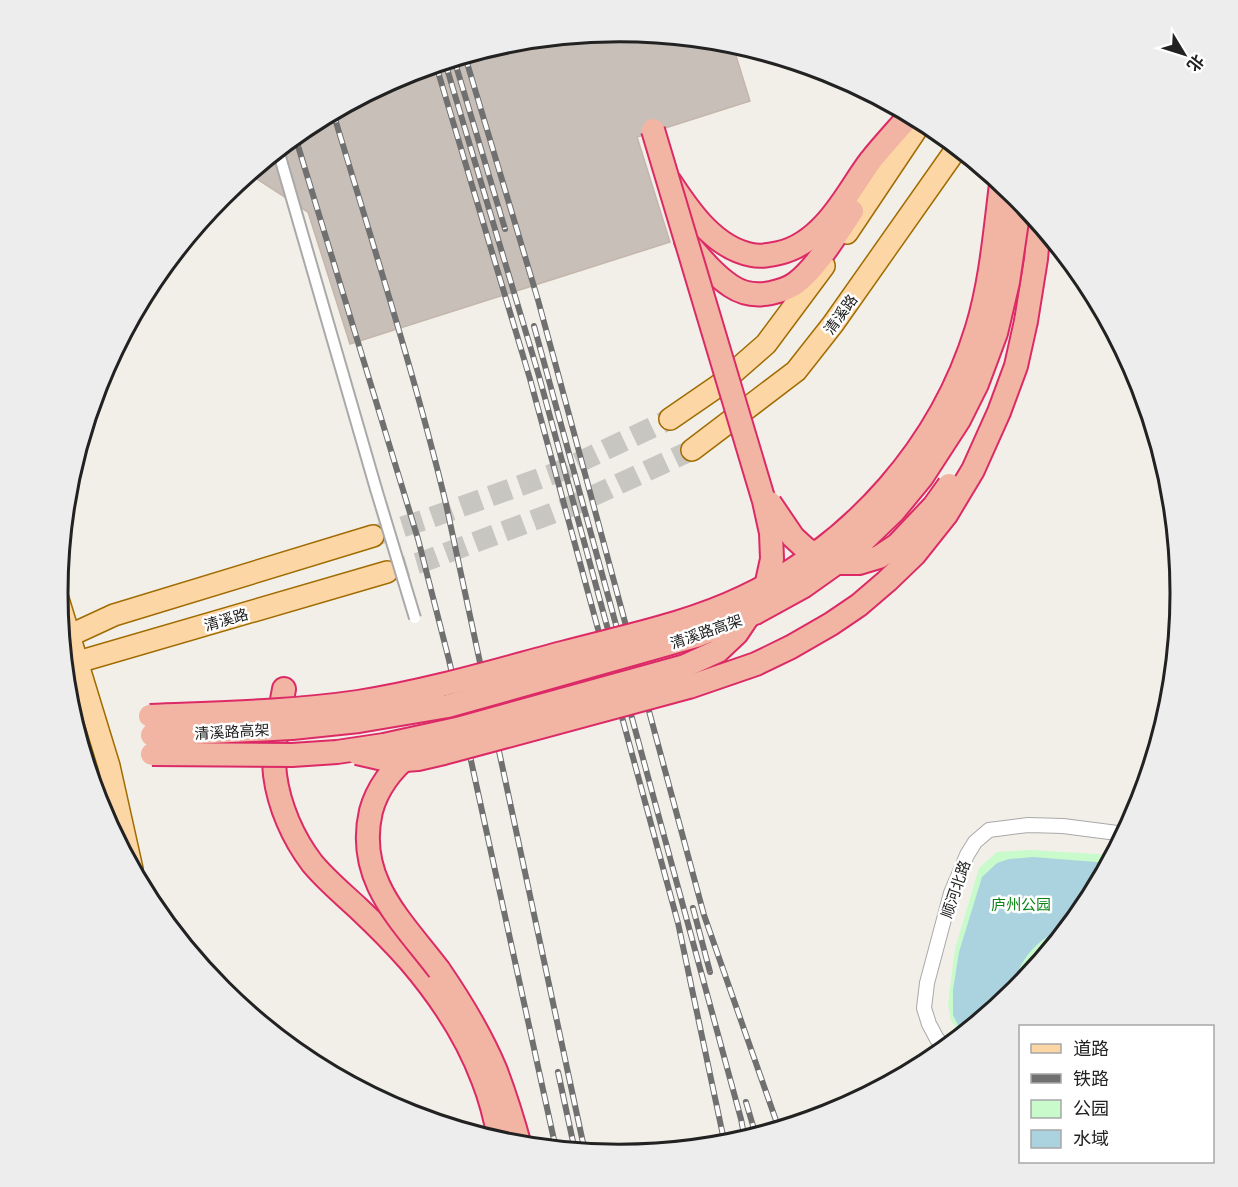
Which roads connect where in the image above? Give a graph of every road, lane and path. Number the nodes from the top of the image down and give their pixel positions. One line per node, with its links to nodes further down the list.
1 (904, 122): 6 (highway, bridge)
2 (910, 125): 10 (highway)
3 (916, 130): 12 (main road)
4 (953, 154): 13 (main road, 清溪路)
5 (280, 158): 16 (street, bridge)
6 (667, 176): 10 (highway, bridge); 11 (highway, bridge)
7 (1000, 195): 21 (highway, 清溪路高架, bridge)
8 (1018, 214): 21 (highway, 清溪路高架, bridge)
9 (1038, 235): 11 (highway, bridge)
10 (686, 240): 20 (highway, bridge)
11 (999, 412): 25 (highway, bridge)
12 (670, 419)
13 (692, 450)
14 (373, 536): 17 (main road)
15 (387, 572): 18 (main road, 清溪路)
16 (415, 618)
17 (70, 636)
18 (71, 664)
19 (73, 668): 23 (main road)
20 (457, 729): 21 (highway, bridge); 26 (highway, bridge)
21 (151, 735)
22 (1116, 833): 24 (street, 顺河北路)
23 (125, 840)
24 (940, 1042)
25 (498, 1131)
26 (516, 1135)

